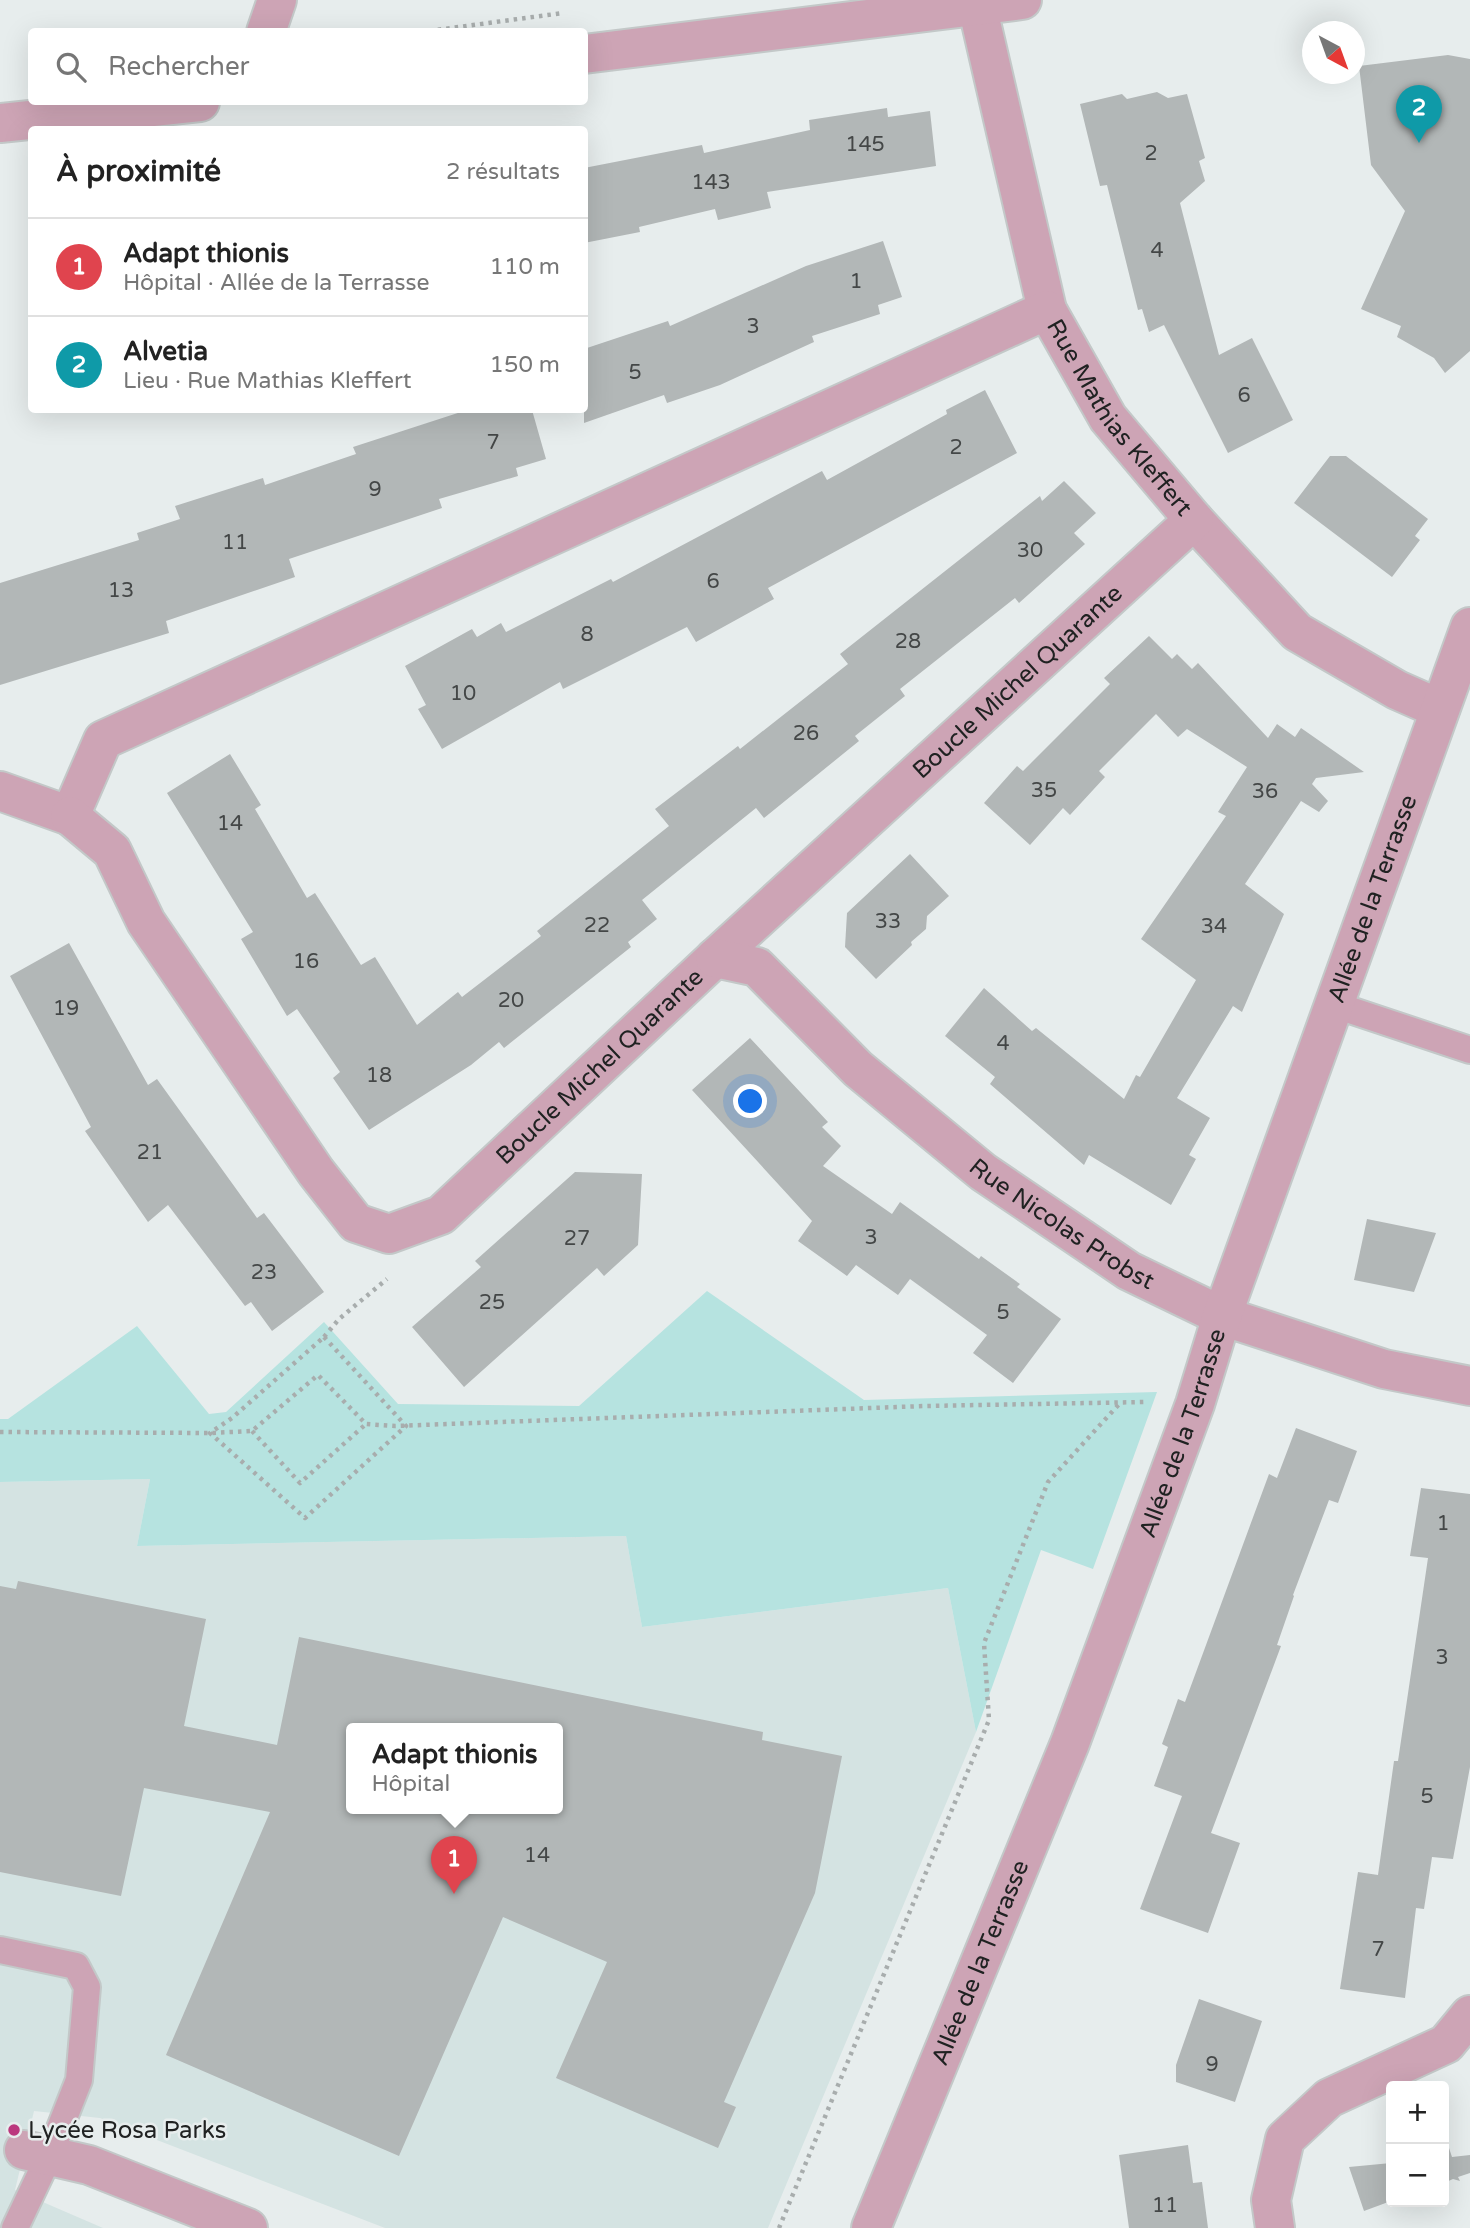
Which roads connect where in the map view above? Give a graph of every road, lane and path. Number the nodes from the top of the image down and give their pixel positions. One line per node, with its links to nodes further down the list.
1 (277, 0): 4 (street)
2 (1002, 2): 6 (street); 9 (street, Rue Mathias Kleffert)
3 (565, 12): 5 (path)
4 (267, 28)
5 (450, 28)
6 (588, 54)
7 (171, 105): 8 (street)
8 (0, 123)
9 (1047, 310): 10 (street, Rue Mathias Kleffert); 14 (street)
10 (1194, 520): 12 (street, Rue Mathias Kleffert); 15 (street, Boucle Michel Quarante)
11 (1470, 627): 12 (street, Allée de la Terrasse)
12 (1440, 709): 16 (street, Allée de la Terrasse)
13 (0, 791): 14 (street, Boucle Michel Quarante)
14 (70, 816): 15 (street, Boucle Michel Quarante)
15 (715, 958): 18 (street, Rue Nicolas Probst)
16 (1335, 1005): 17 (lane); 18 (street, Allée de la Terrasse)
17 (1470, 1050)
18 (1222, 1316): 19 (street, Rue Nicolas Probst); 33 (street, Allée de la Terrasse)
19 (1470, 1386)
20 (1122, 1401): 21 (path); 23 (path); 32 (path)
21 (1148, 1402)
22 (366, 1424): 23 (path); 24 (path); 24 (path)
23 (406, 1426): 26 (path); 26 (path)
24 (252, 1431): 26 (path)
25 (0, 1432): 26 (path)
26 (210, 1433)
27 (0, 1950): 29 (lane)
28 (1470, 2015): 34 (street)
29 (37, 2153): 30 (lane); 31 (street)
30 (15, 2228)
31 (248, 2228)
32 (779, 2228)
33 (871, 2228)
34 (1275, 2228)

